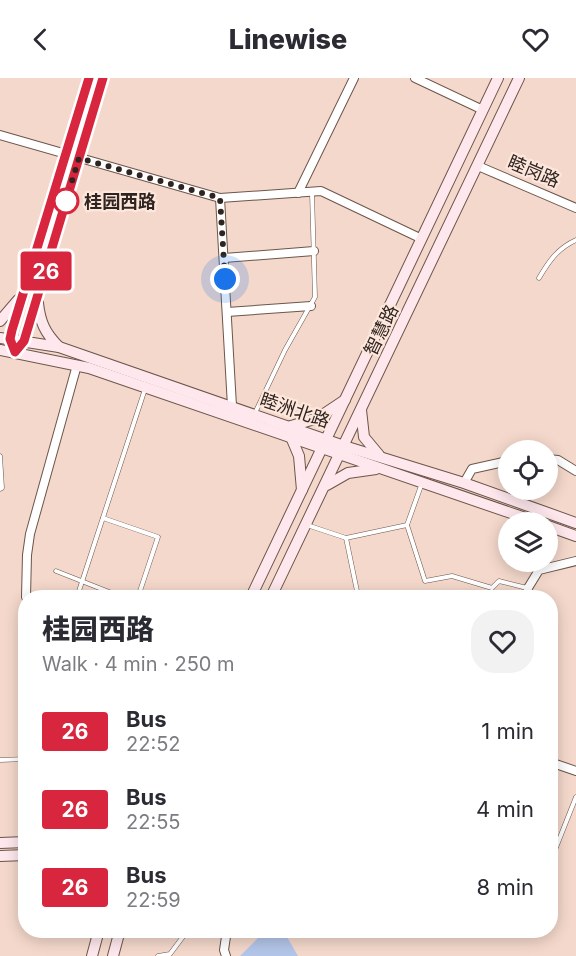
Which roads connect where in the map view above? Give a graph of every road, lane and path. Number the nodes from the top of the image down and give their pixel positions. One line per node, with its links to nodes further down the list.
1 (89, 78): 9 (main road)
2 (103, 78): 10 (main road)
3 (354, 78): 15 (street)
4 (415, 78): 7 (street)
5 (498, 78): 7 (main road, 智慧路)
6 (519, 78): 11 (main road, 智慧路)
7 (483, 110): 12 (main road, 智慧路)
8 (0, 135): 9 (street)
9 (66, 154): 10 (street); 23 (main road)
10 (79, 158): 16 (street); 24 (main road)
11 (478, 166): 13 (main road, 智慧路); 17 (street, 睦岗路)
12 (448, 183): 13 (main road); 18 (main road, 智慧路)
13 (466, 191): 37 (main road, 智慧路)
14 (312, 192): 15 (street); 18 (street); 20 (lane)
15 (297, 193): 16 (street)
16 (220, 198): 21 (street)
17 (576, 208)
18 (422, 239): 35 (main road, 智慧路)
19 (576, 240): 22 (lane)
20 (314, 251): 21 (street); 25 (lane)
21 (224, 258): 26 (street)
22 (539, 278)
23 (22, 295): 27 (main road); 28 (main road)
24 (38, 297): 29 (main road); 30 (main road)
25 (311, 306): 26 (street); 38 (lane)
26 (226, 312): 36 (street)
27 (0, 321)
28 (5, 339): 29 (main road, 睦洲北路); 32 (main road)
29 (24, 341): 30 (main road, 睦洲北路); 32 (main road)
30 (59, 347): 36 (main road, 睦洲北路)
31 (0, 350): 32 (main road, 睦洲北路)
32 (15, 352): 33 (main road, 睦洲北路)
33 (77, 365): 34 (main road, 睦洲北路); 63 (street)
34 (146, 387): 39 (main road, 睦洲北路); 53 (lane)
35 (345, 399): 39 (main road); 40 (main road, 智慧路)
36 (231, 406): 38 (main road, 睦洲北路)
37 (362, 409): 41 (main road, 智慧路); 44 (main road)
38 (255, 414): 39 (main road, 睦洲北路)
39 (291, 432): 40 (main road, 睦洲北路); 51 (main road)
40 (324, 443): 41 (main road, 睦洲北路); 51 (main road, 智慧路)
41 (342, 450): 44 (main road, 睦洲北路); 49 (main road, 智慧路)
42 (0, 456): 50 (lane)
43 (558, 460): 46 (street)
44 (381, 463): 47 (main road, 睦洲北路); 48 (main road, 睦洲北路); 49 (main road)
45 (498, 463): 48 (street)
46 (576, 471)
47 (422, 482): 52 (main road, 睦洲北路); 56 (lane)
48 (464, 483): 54 (main road, 睦洲北路)
49 (324, 487): 55 (main road, 智慧路)
50 (0, 489)
51 (302, 490): 67 (main road, 智慧路)
52 (508, 512)
53 (103, 518): 62 (lane); 66 (lane)
54 (576, 523)
55 (306, 524): 59 (lane); 68 (main road, 智慧路)
56 (407, 525): 59 (lane); 70 (lane)
57 (558, 530): 58 (main road)
58 (576, 536)
59 (346, 538): 69 (lane)
60 (576, 561): 71 (street)
61 (56, 571): 62 (lane)
62 (82, 582): 64 (lane); 65 (lane)
63 (26, 590)
64 (79, 590)
65 (103, 590)
66 (140, 590)
67 (254, 590)
68 (274, 590)
69 (357, 590)
70 (522, 590)
71 (528, 590)
72 (18, 759): 73 (lane)
73 (0, 760)
74 (558, 765): 75 (street)
75 (576, 771)
76 (576, 797): 78 (lane)
77 (18, 842): 79 (main road)
78 (558, 842)
79 (0, 843)
80 (18, 855): 81 (main road)
81 (0, 856)
82 (97, 938): 86 (main road)
83 (118, 938): 87 (main road)
84 (182, 938): 88 (lane)
85 (226, 938): 89 (street)
86 (92, 956)
87 (114, 956)
88 (158, 956)
89 (226, 956)

